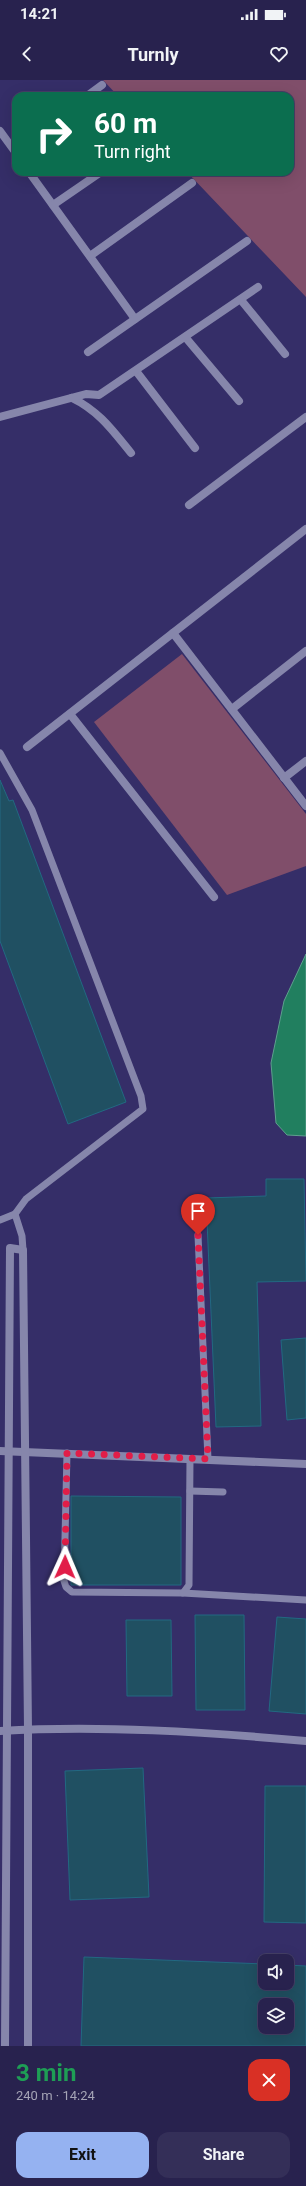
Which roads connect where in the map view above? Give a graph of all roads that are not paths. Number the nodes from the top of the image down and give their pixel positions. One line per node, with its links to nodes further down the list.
1 (102, 85): 2 (street)
2 (92, 92)
3 (0, 131): 4 (street)
4 (12, 146)
5 (32, 176): 8 (street)
6 (95, 176): 8 (street)
7 (192, 183): 10 (street)
8 (53, 205): 10 (street)
9 (246, 241): 13 (street)
10 (90, 256): 13 (street)
11 (258, 287): 12 (street)
12 (241, 300): 14 (street); 16 (street)
13 (135, 319): 15 (street)
14 (186, 338): 17 (street); 19 (street)
15 (88, 352)
16 (285, 354)
17 (136, 371): 18 (street); 22 (street)
18 (72, 398): 20 (street); 23 (street)
19 (239, 401)
20 (0, 417)
21 (306, 417): 24 (street)
22 (195, 448)
23 (131, 453)
24 (189, 505)
25 (306, 529): 26 (street)
26 (173, 633): 28 (street); 29 (street)
27 (306, 651): 28 (street)
28 (232, 709): 33 (street)
29 (70, 714): 30 (street); 35 (street)
30 (27, 747)
31 (0, 753): 36 (lane)
32 (306, 761): 33 (street)
33 (284, 778): 34 (street)
34 (306, 806)
35 (214, 897)
36 (15, 1214): 37 (lane); 39 (lane)
37 (0, 1220)
38 (198, 1235): 45 (lane)
39 (24, 1250): 41 (street); 42 (street)
40 (0, 1451): 41 (street)
41 (9, 1451): 42 (street); 52 (street)
42 (25, 1451): 43 (street); 51 (street)
43 (67, 1453): 44 (street); 49 (lane)
44 (190, 1459): 45 (street); 47 (lane)
45 (208, 1459): 46 (street)
46 (306, 1464)
47 (190, 1491): 48 (lane); 49 (lane)
48 (223, 1492)
49 (183, 1593): 50 (lane)
50 (306, 1600)
51 (28, 1729): 52 (street); 53 (street); 55 (street)
52 (4, 1731): 54 (street)
53 (306, 1741)
54 (5, 2046)
55 (28, 2046)

